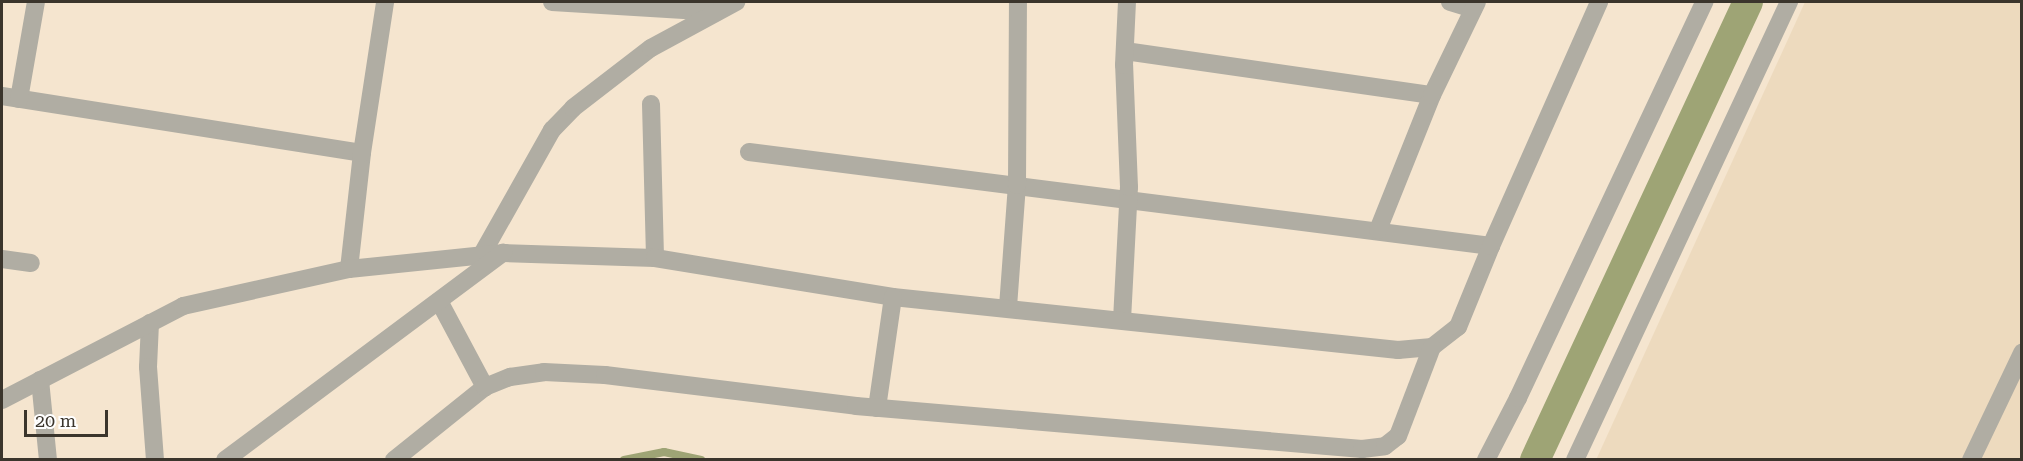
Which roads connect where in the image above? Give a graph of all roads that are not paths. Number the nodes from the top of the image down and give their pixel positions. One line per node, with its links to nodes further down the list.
1 (36, 2): 15 (street)
2 (385, 2): 18 (street)
3 (552, 2): 12 (street)
4 (736, 2): 12 (street)
5 (1018, 2): 19 (street)
6 (1127, 2): 13 (street)
7 (1450, 2): 11 (street)
8 (1599, 2): 22 (street)
9 (1704, 2): 44 (street)
10 (1789, 2): 45 (street)
11 (1475, 5): 14 (street)
12 (720, 12): 24 (street)
13 (1125, 51): 14 (street); 20 (street)
14 (1432, 95): 21 (street)
15 (10, 98): 18 (street)
16 (651, 104): 25 (street)
17 (748, 152): 19 (street)
18 (362, 153): 28 (street)
19 (1017, 185): 20 (street); 31 (street)
20 (1128, 202): 21 (street); 32 (street)
21 (1378, 230): 22 (street)
22 (1491, 246): 34 (street)
23 (504, 253): 24 (street); 25 (street); 30 (street)
24 (481, 255): 28 (street)
25 (655, 258): 29 (street)
26 (2, 259): 27 (street)
27 (31, 263)
28 (348, 269): 33 (street)
29 (893, 297): 31 (street); 39 (street)
30 (439, 301): 37 (street); 42 (street)
31 (1008, 307): 32 (street)
32 (1122, 320): 34 (street)
33 (150, 323): 36 (street); 41 (street)
34 (1432, 347): 39 (street)
35 (2022, 353): 46 (street)
36 (40, 380): 38 (street); 40 (street)
37 (485, 387): 39 (street); 43 (street)
38 (2, 400)
39 (877, 408)
40 (48, 459)
41 (155, 459)
42 (225, 459)
43 (394, 459)
44 (1486, 459)
45 (1575, 459)
46 (1971, 459)

